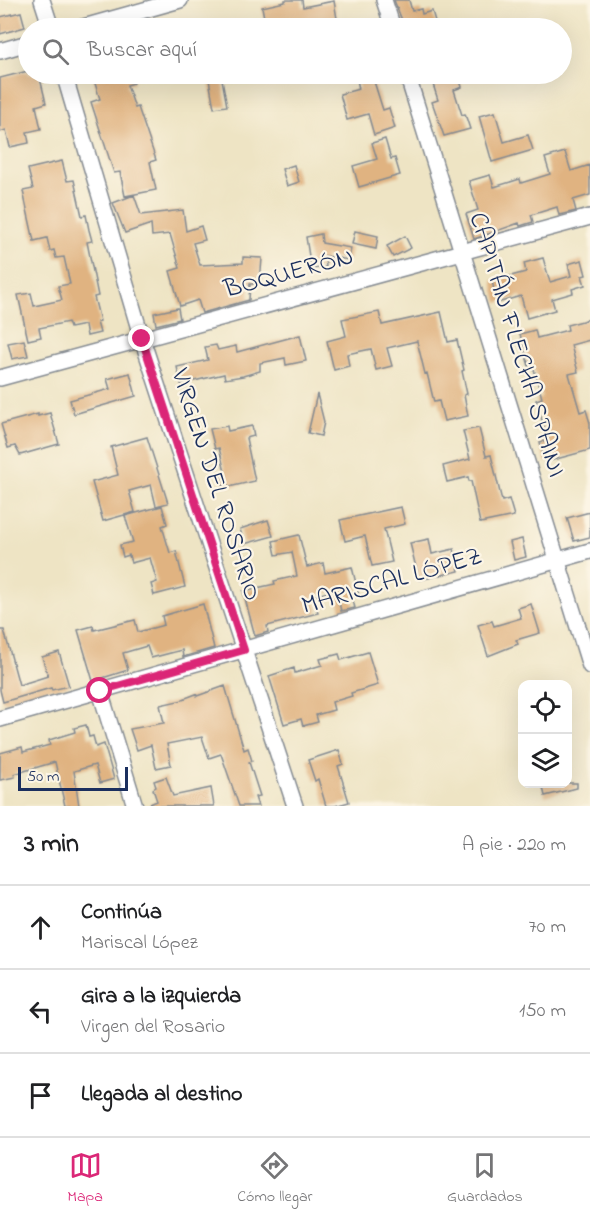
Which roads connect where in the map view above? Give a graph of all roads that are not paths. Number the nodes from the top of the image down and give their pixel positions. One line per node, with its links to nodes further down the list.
1 (42, 0): 4 (street)
2 (180, 0): 5 (street)
3 (384, 0): 6 (street)
4 (48, 18)
5 (116, 18)
6 (390, 18)
7 (18, 46): 8 (street)
8 (0, 51)
9 (67, 84): 13 (street, VIRGEN DEL ROSARIO)
10 (410, 84): 12 (street, CAPITÁN FLECHA SPAINI)
11 (590, 217): 12 (street, BOQUERÓN)
12 (462, 252): 13 (street, BOQUERÓN); 16 (street, CAPITÁN FLECHA SPAINI)
13 (142, 339): 14 (street, BOQUERÓN); 17 (street, VIRGEN DEL ROSARIO)
14 (0, 378)
15 (590, 551): 16 (street, MARISCAL LÓPEZ)
16 (557, 560): 17 (street, MARISCAL LÓPEZ); 18 (street, CAPITÁN FLECHA SPAINI)
17 (244, 650): 19 (street, MARISCAL LÓPEZ); 22 (street, VIRGEN DEL ROSARIO)
18 (590, 666)
19 (100, 691): 20 (street, MARISCAL LÓPEZ); 21 (street)
20 (0, 719)
21 (135, 806)
22 (296, 806)

